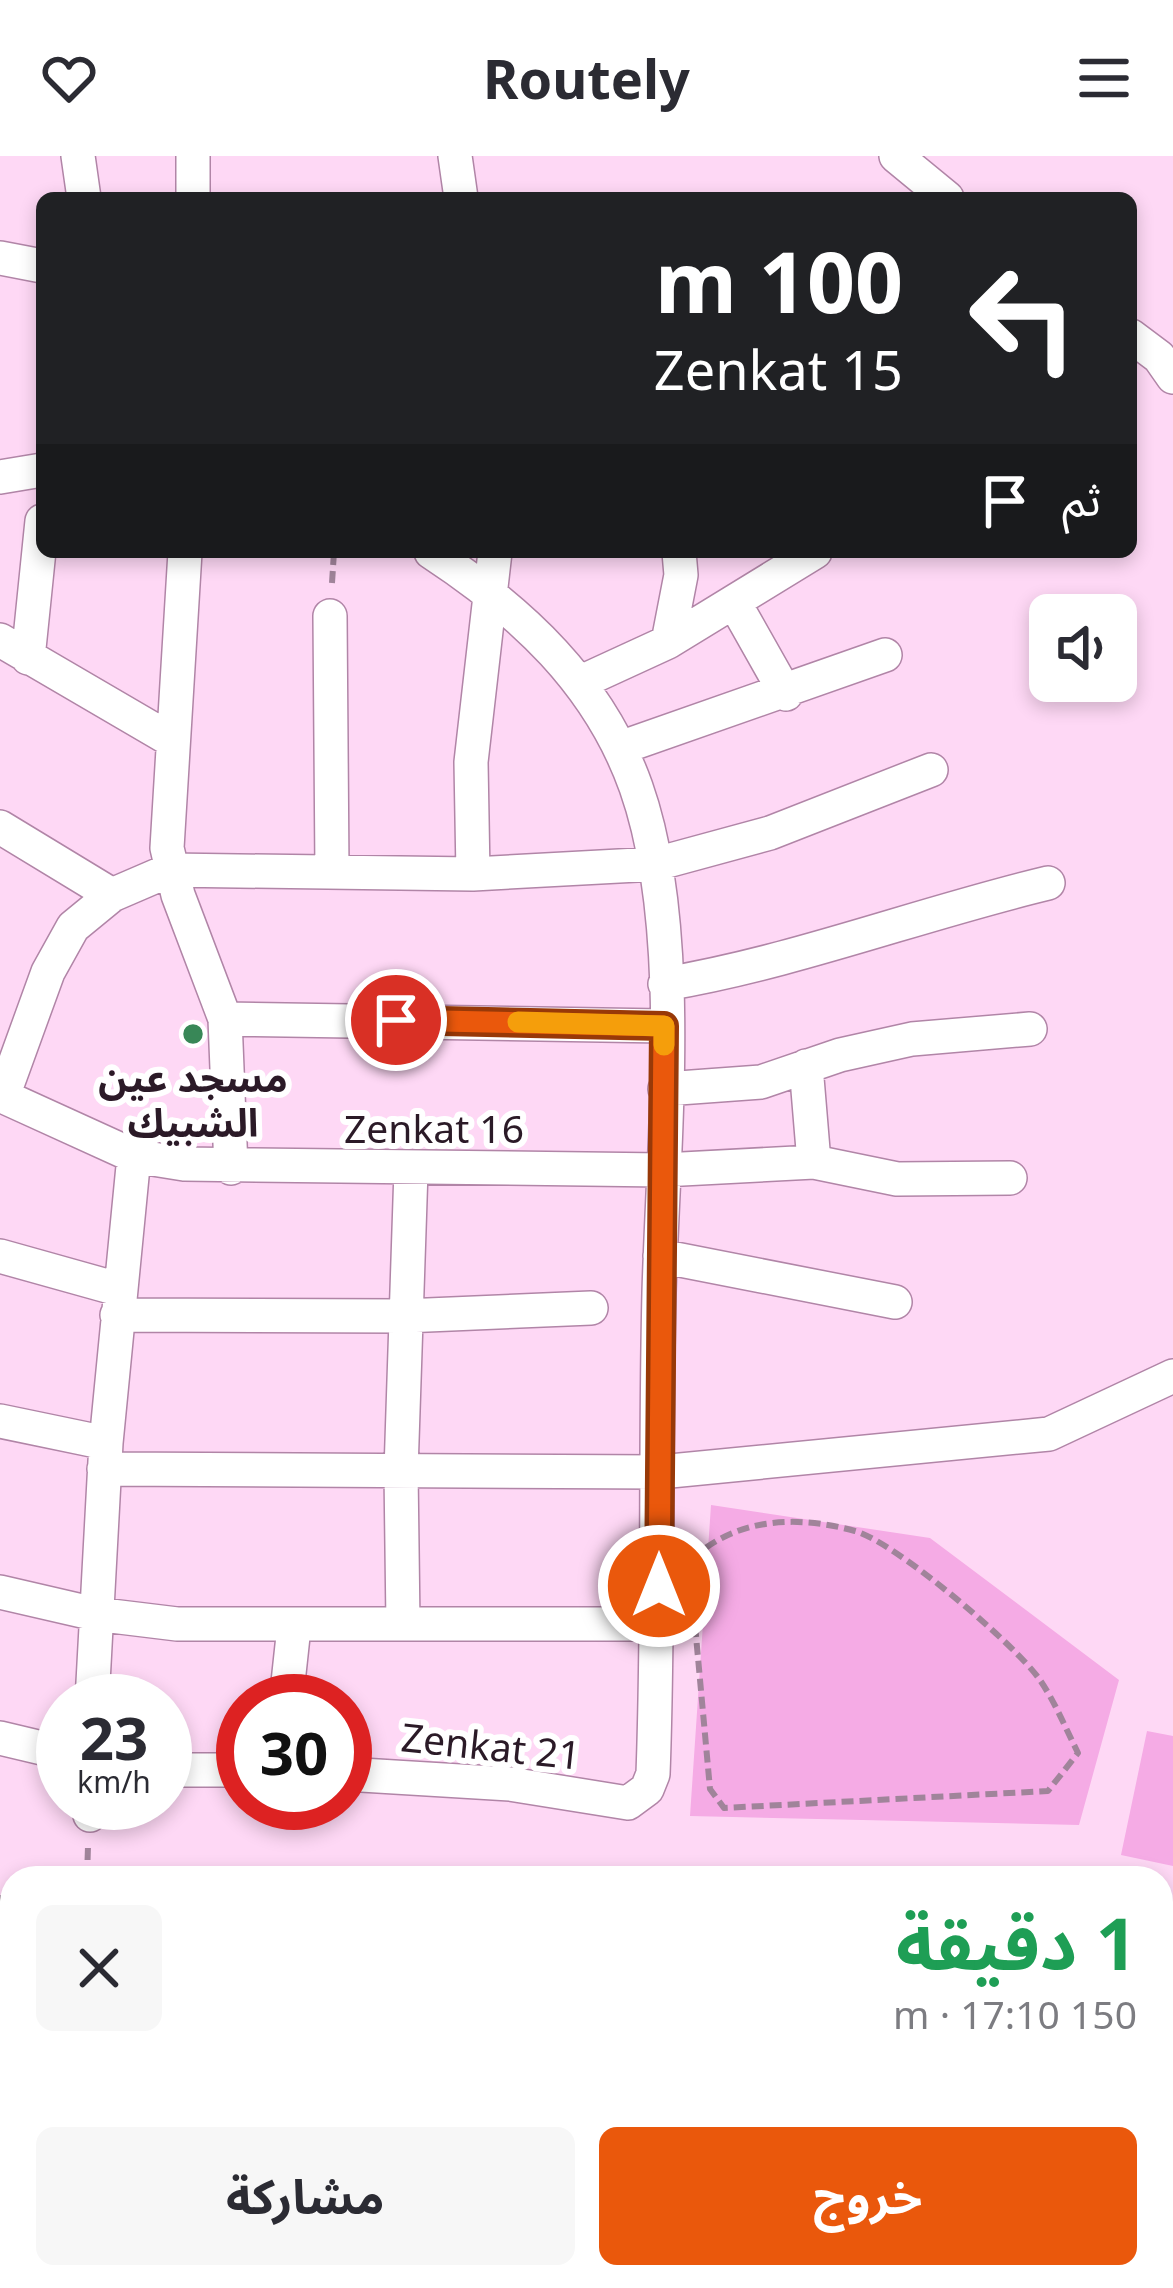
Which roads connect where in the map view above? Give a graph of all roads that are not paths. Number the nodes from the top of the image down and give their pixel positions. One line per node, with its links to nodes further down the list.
1 (78, 156): 5 (street)
2 (193, 156): 6 (street)
3 (455, 156): 7 (street)
4 (896, 156): 8 (street)
5 (83, 192)
6 (193, 192)
7 (460, 192)
8 (940, 192)
9 (0, 258): 10 (street)
10 (36, 265)
11 (1137, 341): 12 (street)
12 (1173, 377)
13 (36, 471): 14 (street)
14 (0, 477)
15 (36, 548): 25 (street)
16 (185, 558): 29 (street)
17 (439, 558): 21 (street)
18 (495, 558): 21 (street)
19 (680, 558): 24 (street)
20 (805, 558): 22 (street)
21 (492, 595): 27 (street); 36 (street)
22 (734, 602): 24 (street); 28 (street)
23 (330, 616): 35 (street)
24 (668, 642): 27 (street)
25 (14, 649): 29 (street)
26 (884, 655): 28 (street)
27 (581, 682): 30 (street)
28 (786, 694): 30 (street)
29 (173, 741): 34 (street)
30 (620, 748): 33 (street)
31 (932, 770): 33 (street)
32 (0, 827): 38 (street)
33 (656, 864): 36 (street); 39 (street)
34 (170, 870): 35 (street); 38 (street); 40 (street)
35 (332, 871): 36 (street)
36 (472, 874)
37 (1048, 883): 39 (street)
38 (112, 895): 45 (street)
39 (664, 984): 41 (street)
40 (225, 1018): 41 (street); 48 (street)
41 (664, 1026): 44 (street)
42 (1030, 1029): 43 (street)
43 (806, 1066): 44 (street); 47 (street)
44 (665, 1089): 50 (street)
45 (1, 1096): 46 (street, Zenkat 16)
46 (134, 1156): 48 (street, Zenkat 16); 54 (street)
47 (814, 1162): 50 (street, Zenkat 16); 51 (street, Zenkat 16)
48 (231, 1168): 49 (street, Zenkat 16)
49 (411, 1170): 50 (street, Zenkat 16); 57 (street)
50 (663, 1170): 53 (street)
51 (1010, 1178)
52 (0, 1256): 54 (street)
53 (660, 1256): 55 (street); 62 (street)
54 (118, 1302): 57 (street); 60 (street)
55 (895, 1302)
56 (591, 1308): 57 (street)
57 (404, 1316): 61 (street)
58 (1173, 1376): 62 (street)
59 (0, 1421): 60 (street)
60 (105, 1456): 61 (street); 64 (street)
61 (401, 1471): 62 (street); 65 (street)
62 (661, 1472): 66 (street)
63 (0, 1592): 64 (street)
64 (94, 1614): 67 (street); 68 (street)
65 (404, 1624): 66 (street); 67 (street)
66 (659, 1624): 72 (street, Zenkat 21)
67 (294, 1627): 69 (street)
68 (93, 1674)
69 (289, 1674)
70 (0, 1738): 71 (street)
71 (36, 1747)
72 (372, 1776)

